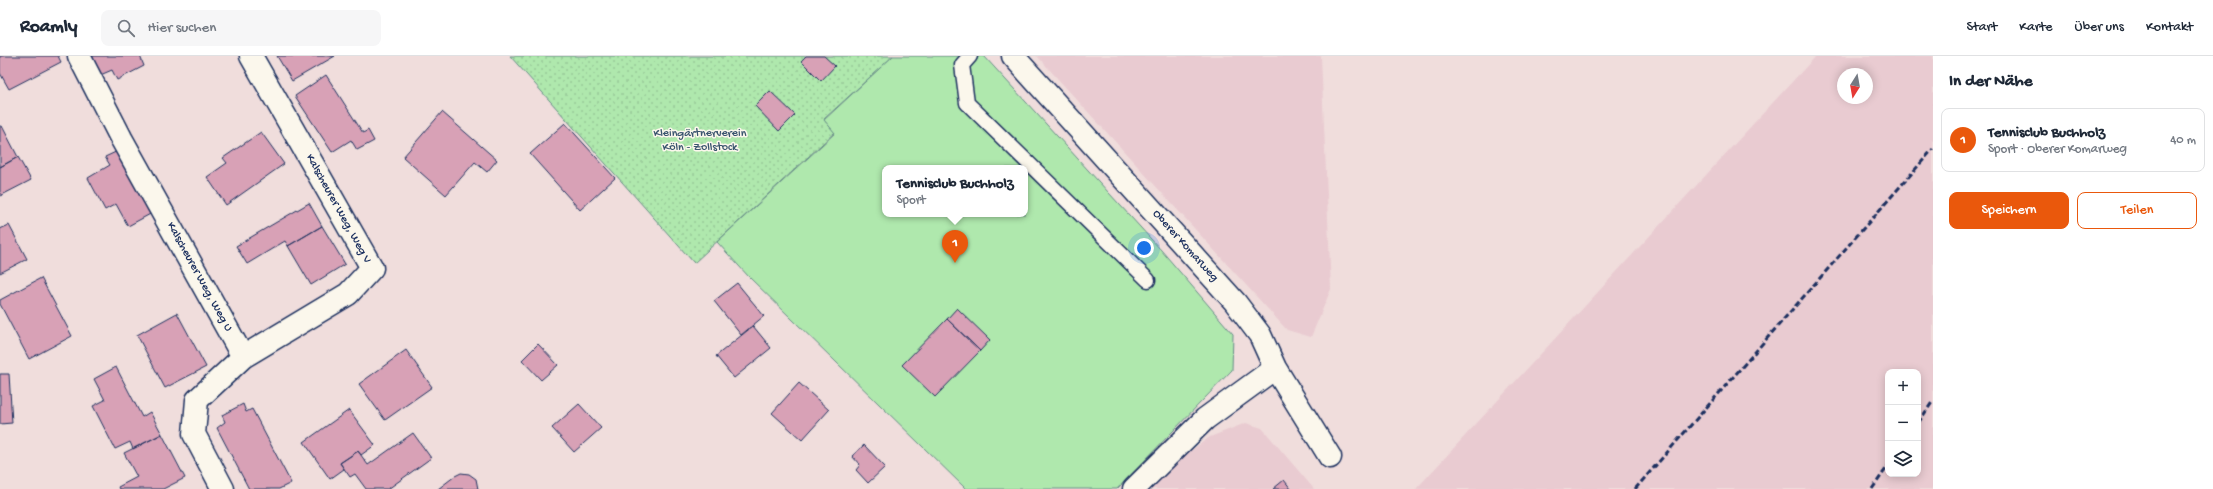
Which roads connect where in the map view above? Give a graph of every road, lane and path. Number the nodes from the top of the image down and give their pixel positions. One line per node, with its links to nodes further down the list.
1 (78, 56): 6 (street, Kalscheurer Weg, Weg U)
2 (251, 56): 6 (street, Kalscheurer Weg, Weg V)
3 (970, 56): 5 (lane)
4 (1013, 56): 7 (street, Oberer Komarweg)
5 (1148, 280)
6 (243, 357): 9 (street)
7 (1275, 368): 8 (street, Oberer Komarweg); 10 (street)
8 (1330, 457)
9 (223, 489)
10 (1134, 489)

